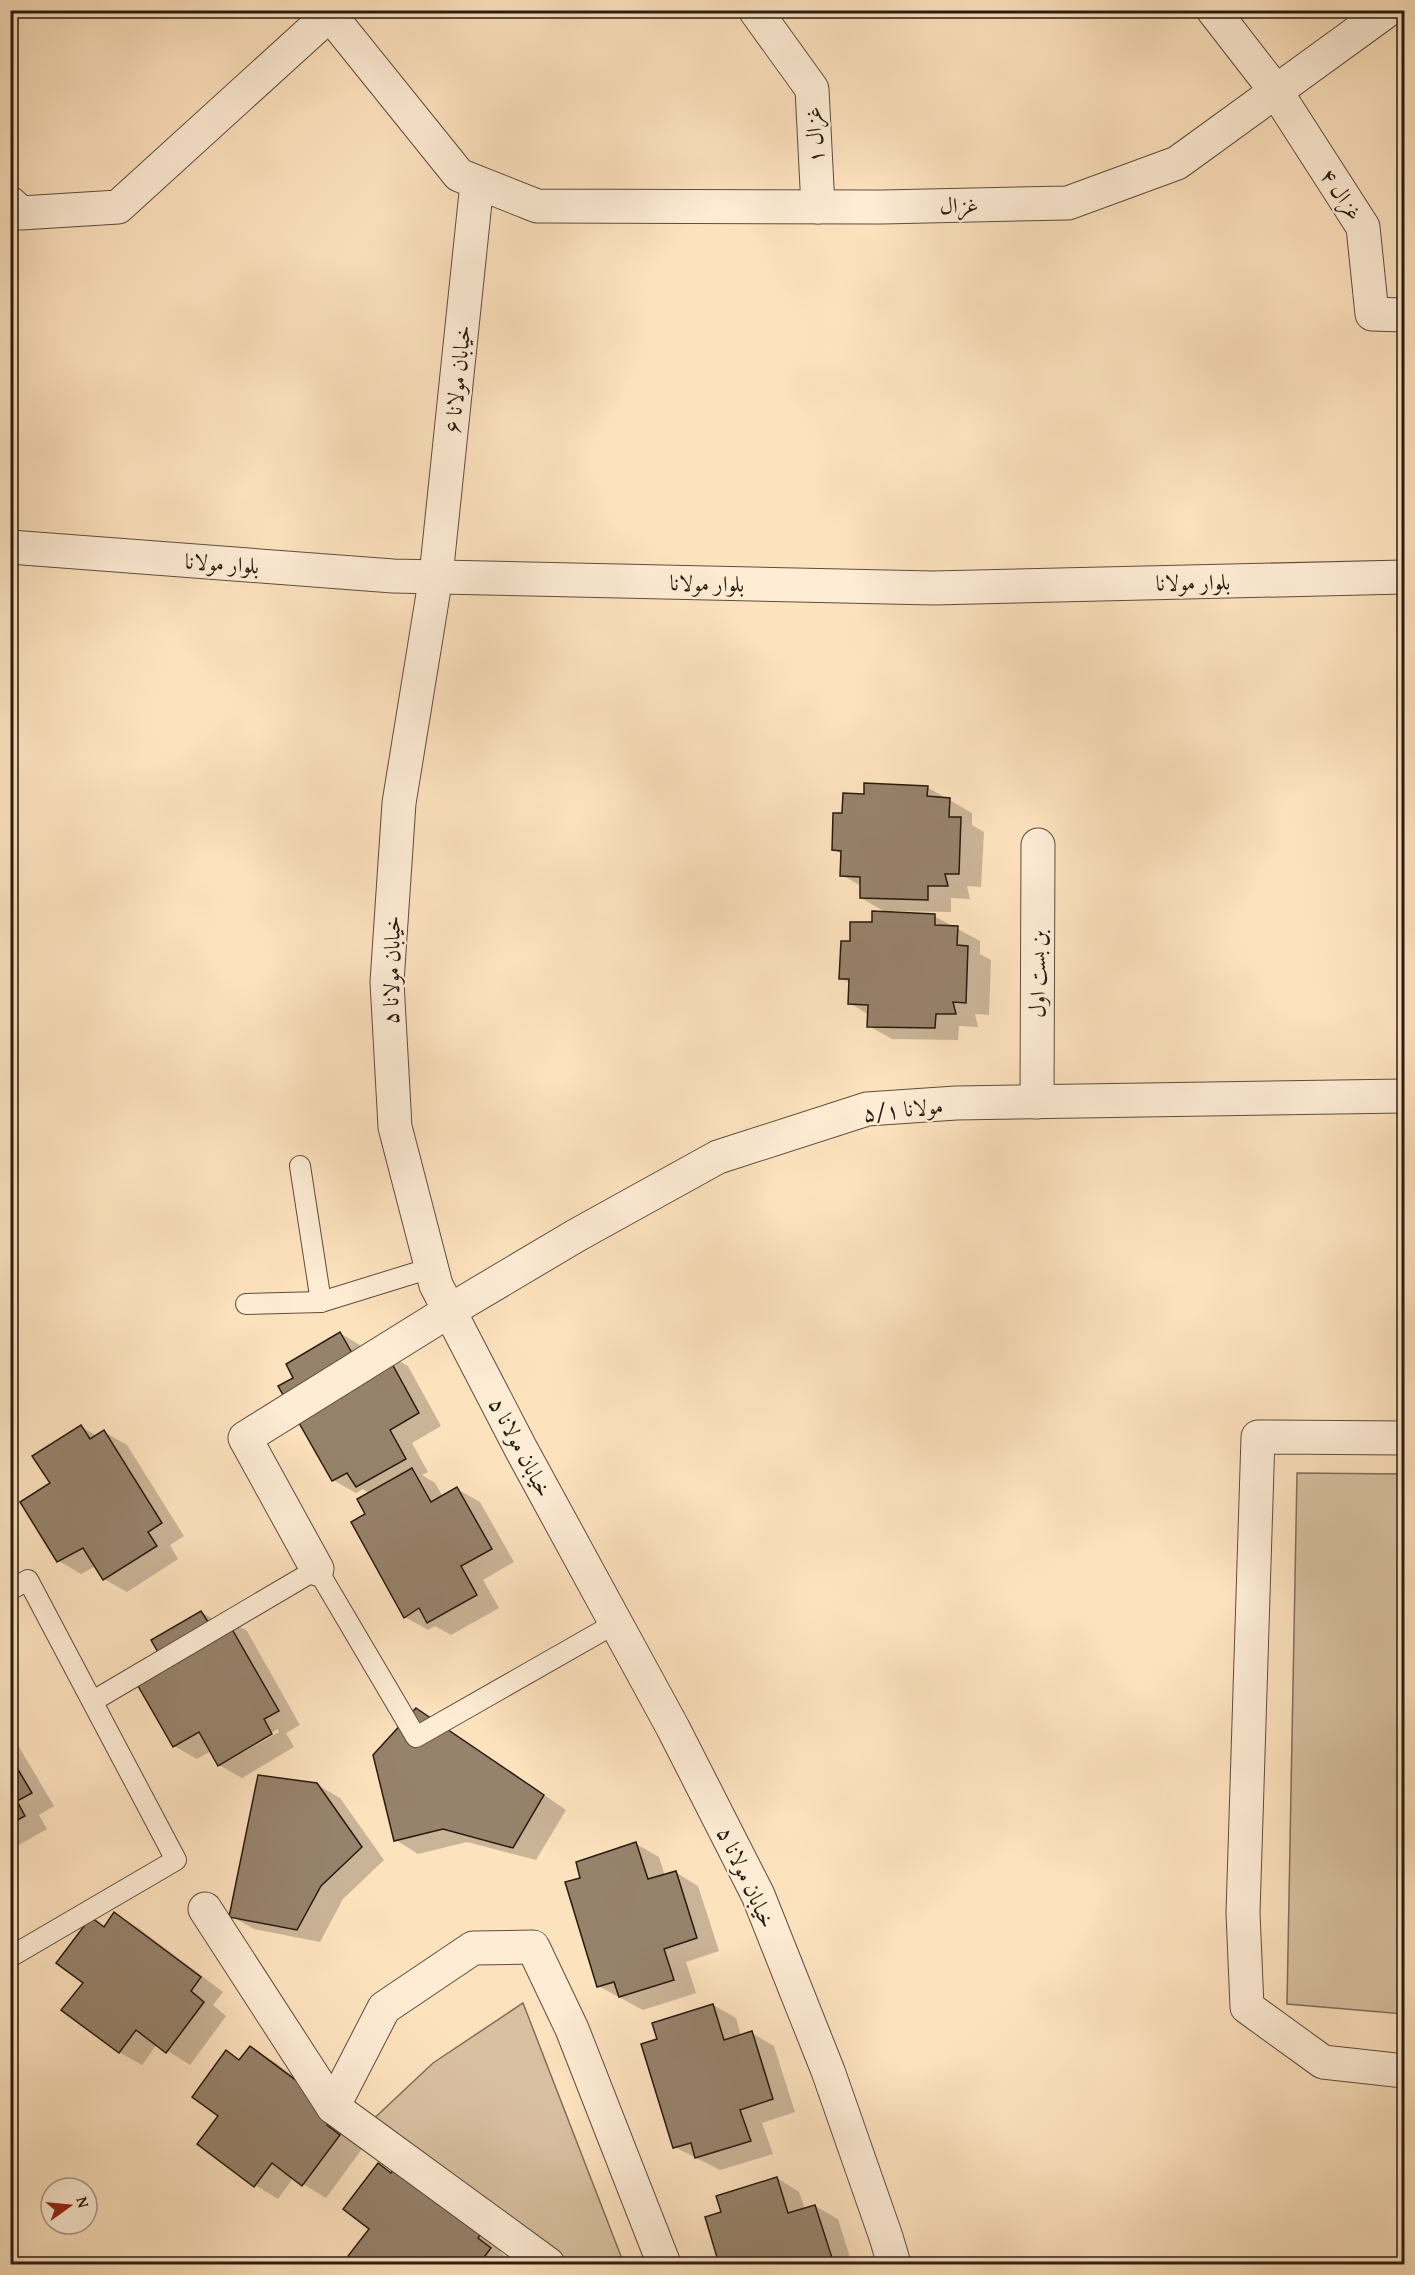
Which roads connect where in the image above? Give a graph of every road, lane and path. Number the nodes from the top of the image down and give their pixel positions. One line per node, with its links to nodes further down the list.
1 (755, 10): 8 (street, غزال ۱)
2 (1212, 10): 5 (street)
3 (1388, 10): 5 (street, غزال)
4 (327, 13): 6 (street, غزال); 7 (street)
5 (1275, 90): 8 (street, غزال); 9 (street, غزال ۴)
6 (477, 183): 8 (street, غزال); 11 (street, خیابان مولانا ۶)
7 (10, 203)
8 (818, 207)
9 (1404, 315)
10 (10, 547): 11 (street, بلوار مولانا)
11 (436, 576): 12 (street, بلوار مولانا); 17 (street, خیابان مولانا ۵)
12 (1404, 577)
13 (1038, 845): 15 (street, بن بست اول)
14 (1404, 1096): 15 (street, مولانا ۵/۱)
15 (1037, 1102): 20 (street, مولانا ۵/۱)
16 (300, 1166): 18 (lane)
17 (431, 1268): 18 (lane); 20 (street, خیابان مولانا ۵)
18 (321, 1302): 19 (lane)
19 (246, 1304)
20 (449, 1311): 22 (street, مولانا ۵/۱); 24 (street, خیابان مولانا ۵)
21 (1404, 1438): 28 (street)
22 (317, 1569): 24 (lane); 25 (lane)
23 (10, 1590): 25 (lane)
24 (616, 1623): 32 (street, خیابان مولانا ۵)
25 (93, 1701): 27 (lane)
26 (205, 1909): 29 (street)
27 (10, 1957)
28 (1404, 2071)
29 (333, 2107): 30 (street); 31 (street)
30 (548, 2265)
31 (664, 2265)
32 (894, 2265)

